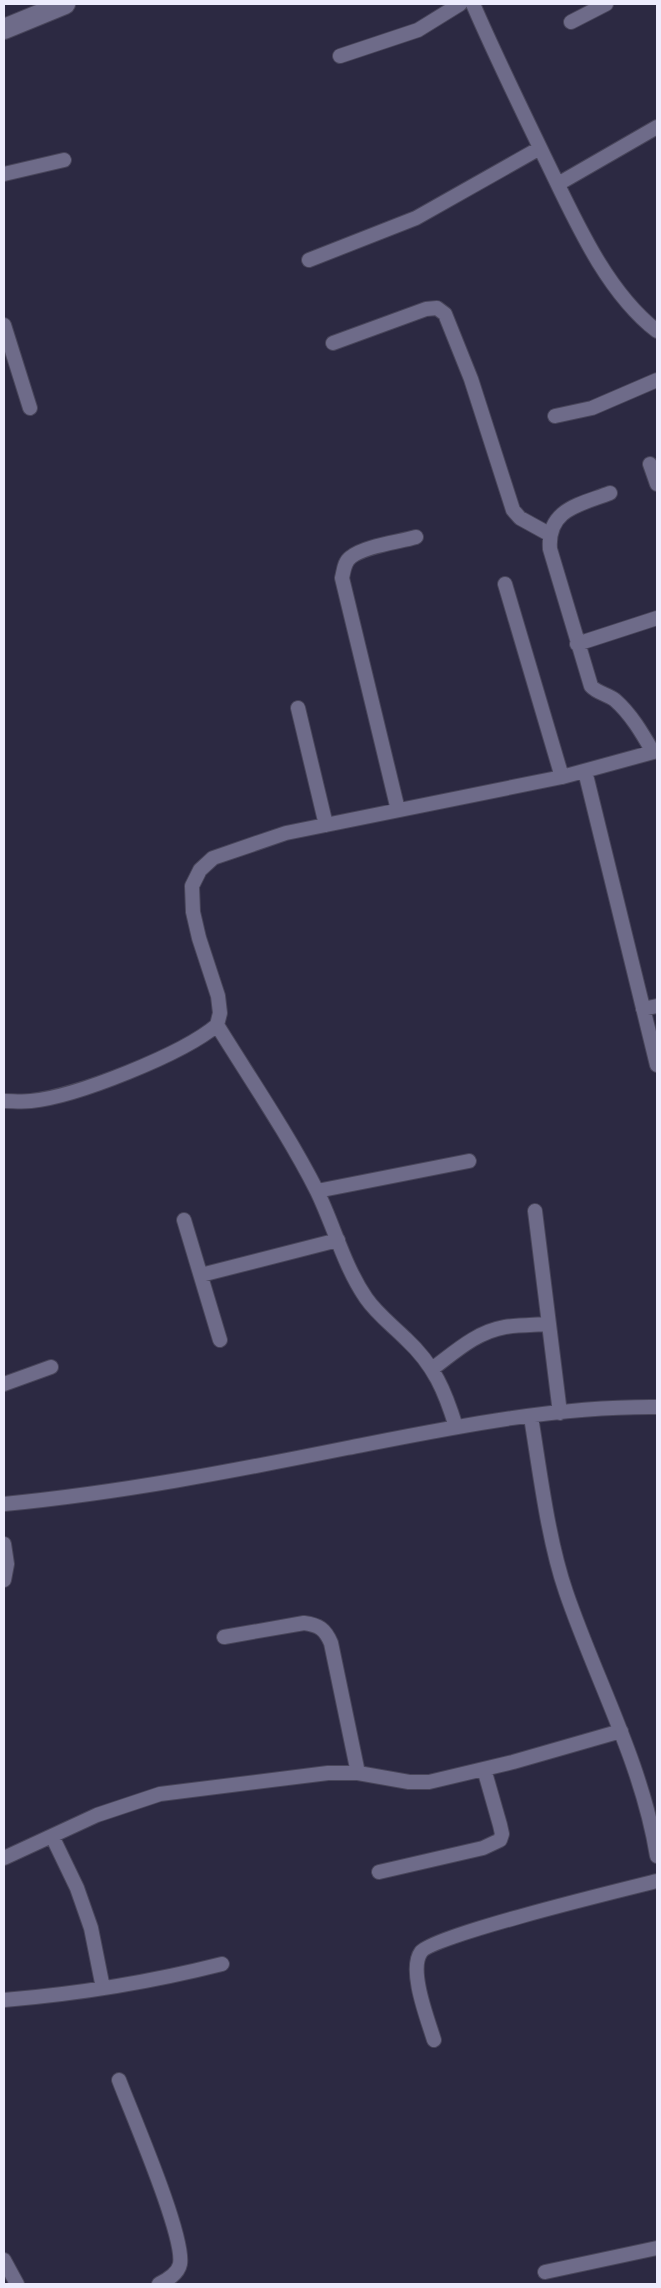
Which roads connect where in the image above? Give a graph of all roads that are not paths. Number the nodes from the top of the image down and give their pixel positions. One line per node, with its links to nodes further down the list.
1 (65, 4): 6 (main road)
2 (460, 4): 7 (street)
3 (473, 4): 9 (street)
4 (606, 4): 5 (street)
5 (571, 22)
6 (4, 29)
7 (340, 56)
8 (657, 127): 12 (street)
9 (540, 148): 12 (street); 13 (street)
10 (64, 160): 11 (street)
11 (4, 174)
12 (558, 184): 15 (street)
13 (309, 260)
14 (4, 325): 18 (street)
15 (656, 329)
16 (333, 343): 23 (street)
17 (657, 380): 19 (street)
18 (30, 408)
19 (555, 416)
20 (650, 464): 21 (street)
21 (657, 484)
22 (610, 493): 23 (street)
23 (549, 534): 27 (street)
24 (416, 537): 32 (street)
25 (505, 584): 31 (street)
26 (657, 618): 27 (street)
27 (577, 644): 29 (street)
28 (298, 708): 33 (street)
29 (655, 751): 30 (street)
30 (585, 770): 31 (street); 34 (street)
31 (562, 777): 32 (street)
32 (398, 810): 33 (street)
33 (326, 825): 35 (street)
34 (650, 1007): 36 (street)
35 (217, 1025): 37 (street); 39 (street)
36 (657, 1065)
37 (4, 1102)
38 (469, 1161): 39 (street)
39 (316, 1191): 42 (street)
40 (535, 1211): 44 (street)
41 (184, 1220): 43 (street)
42 (338, 1240): 43 (street); 47 (street)
43 (201, 1275): 45 (street)
44 (548, 1324): 47 (street); 50 (street)
45 (220, 1340)
46 (51, 1367): 48 (street)
47 (432, 1369): 52 (street)
48 (4, 1384)
49 (657, 1407): 50 (street)
50 (560, 1413): 51 (street)
51 (531, 1417): 52 (street); 57 (street)
52 (456, 1427): 53 (street)
53 (4, 1504)
54 (4, 1544): 55 (street)
55 (4, 1580)
56 (224, 1637): 59 (street)
57 (621, 1731): 58 (street); 61 (street)
58 (484, 1769): 59 (street); 63 (street)
59 (358, 1773): 60 (street)
60 (52, 1836): 62 (street); 66 (street)
61 (657, 1856)
62 (4, 1858)
63 (379, 1872)
64 (657, 1881): 68 (street)
65 (222, 1964): 66 (street)
66 (103, 1988): 67 (street)
67 (4, 2000)
68 (434, 2040)
69 (119, 2080): 74 (street)
70 (657, 2248): 72 (street)
71 (4, 2260): 73 (street)
72 (545, 2272)
73 (18, 2284)
74 (159, 2284)

